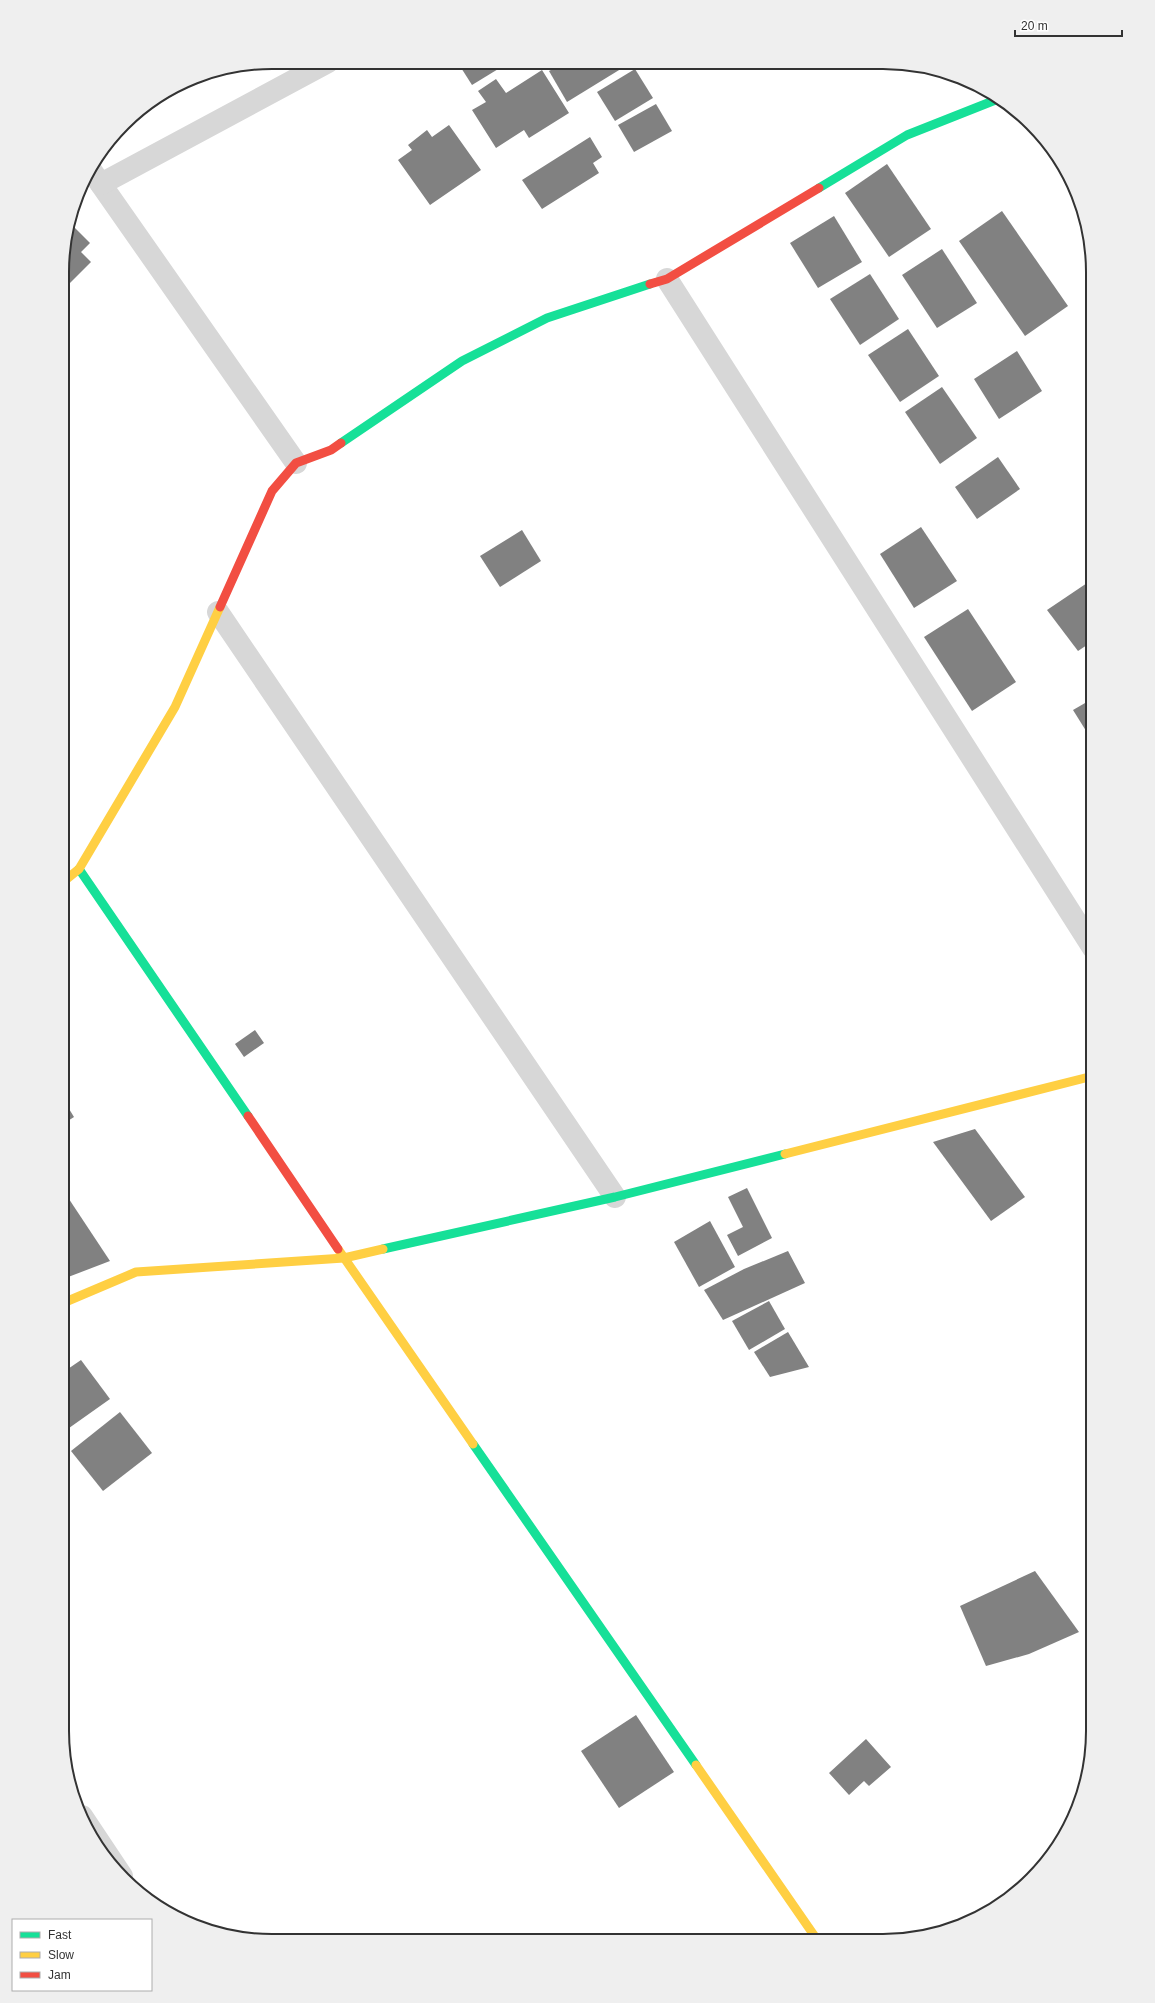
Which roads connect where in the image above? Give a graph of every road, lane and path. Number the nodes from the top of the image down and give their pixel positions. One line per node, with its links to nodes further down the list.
1 (314, 69): 3 (street)
2 (993, 101): 4 (street)
3 (96, 177): 5 (street)
4 (667, 278): 5 (street); 9 (street)
5 (296, 463): 6 (street)
6 (218, 612): 7 (street); 11 (street)
7 (79, 869): 8 (street); 12 (street)
8 (69, 877)
9 (1086, 937)
10 (1086, 1078): 11 (street)
11 (615, 1197): 12 (street)
12 (344, 1258): 13 (street); 14 (street)
13 (69, 1300)
14 (813, 1934)

